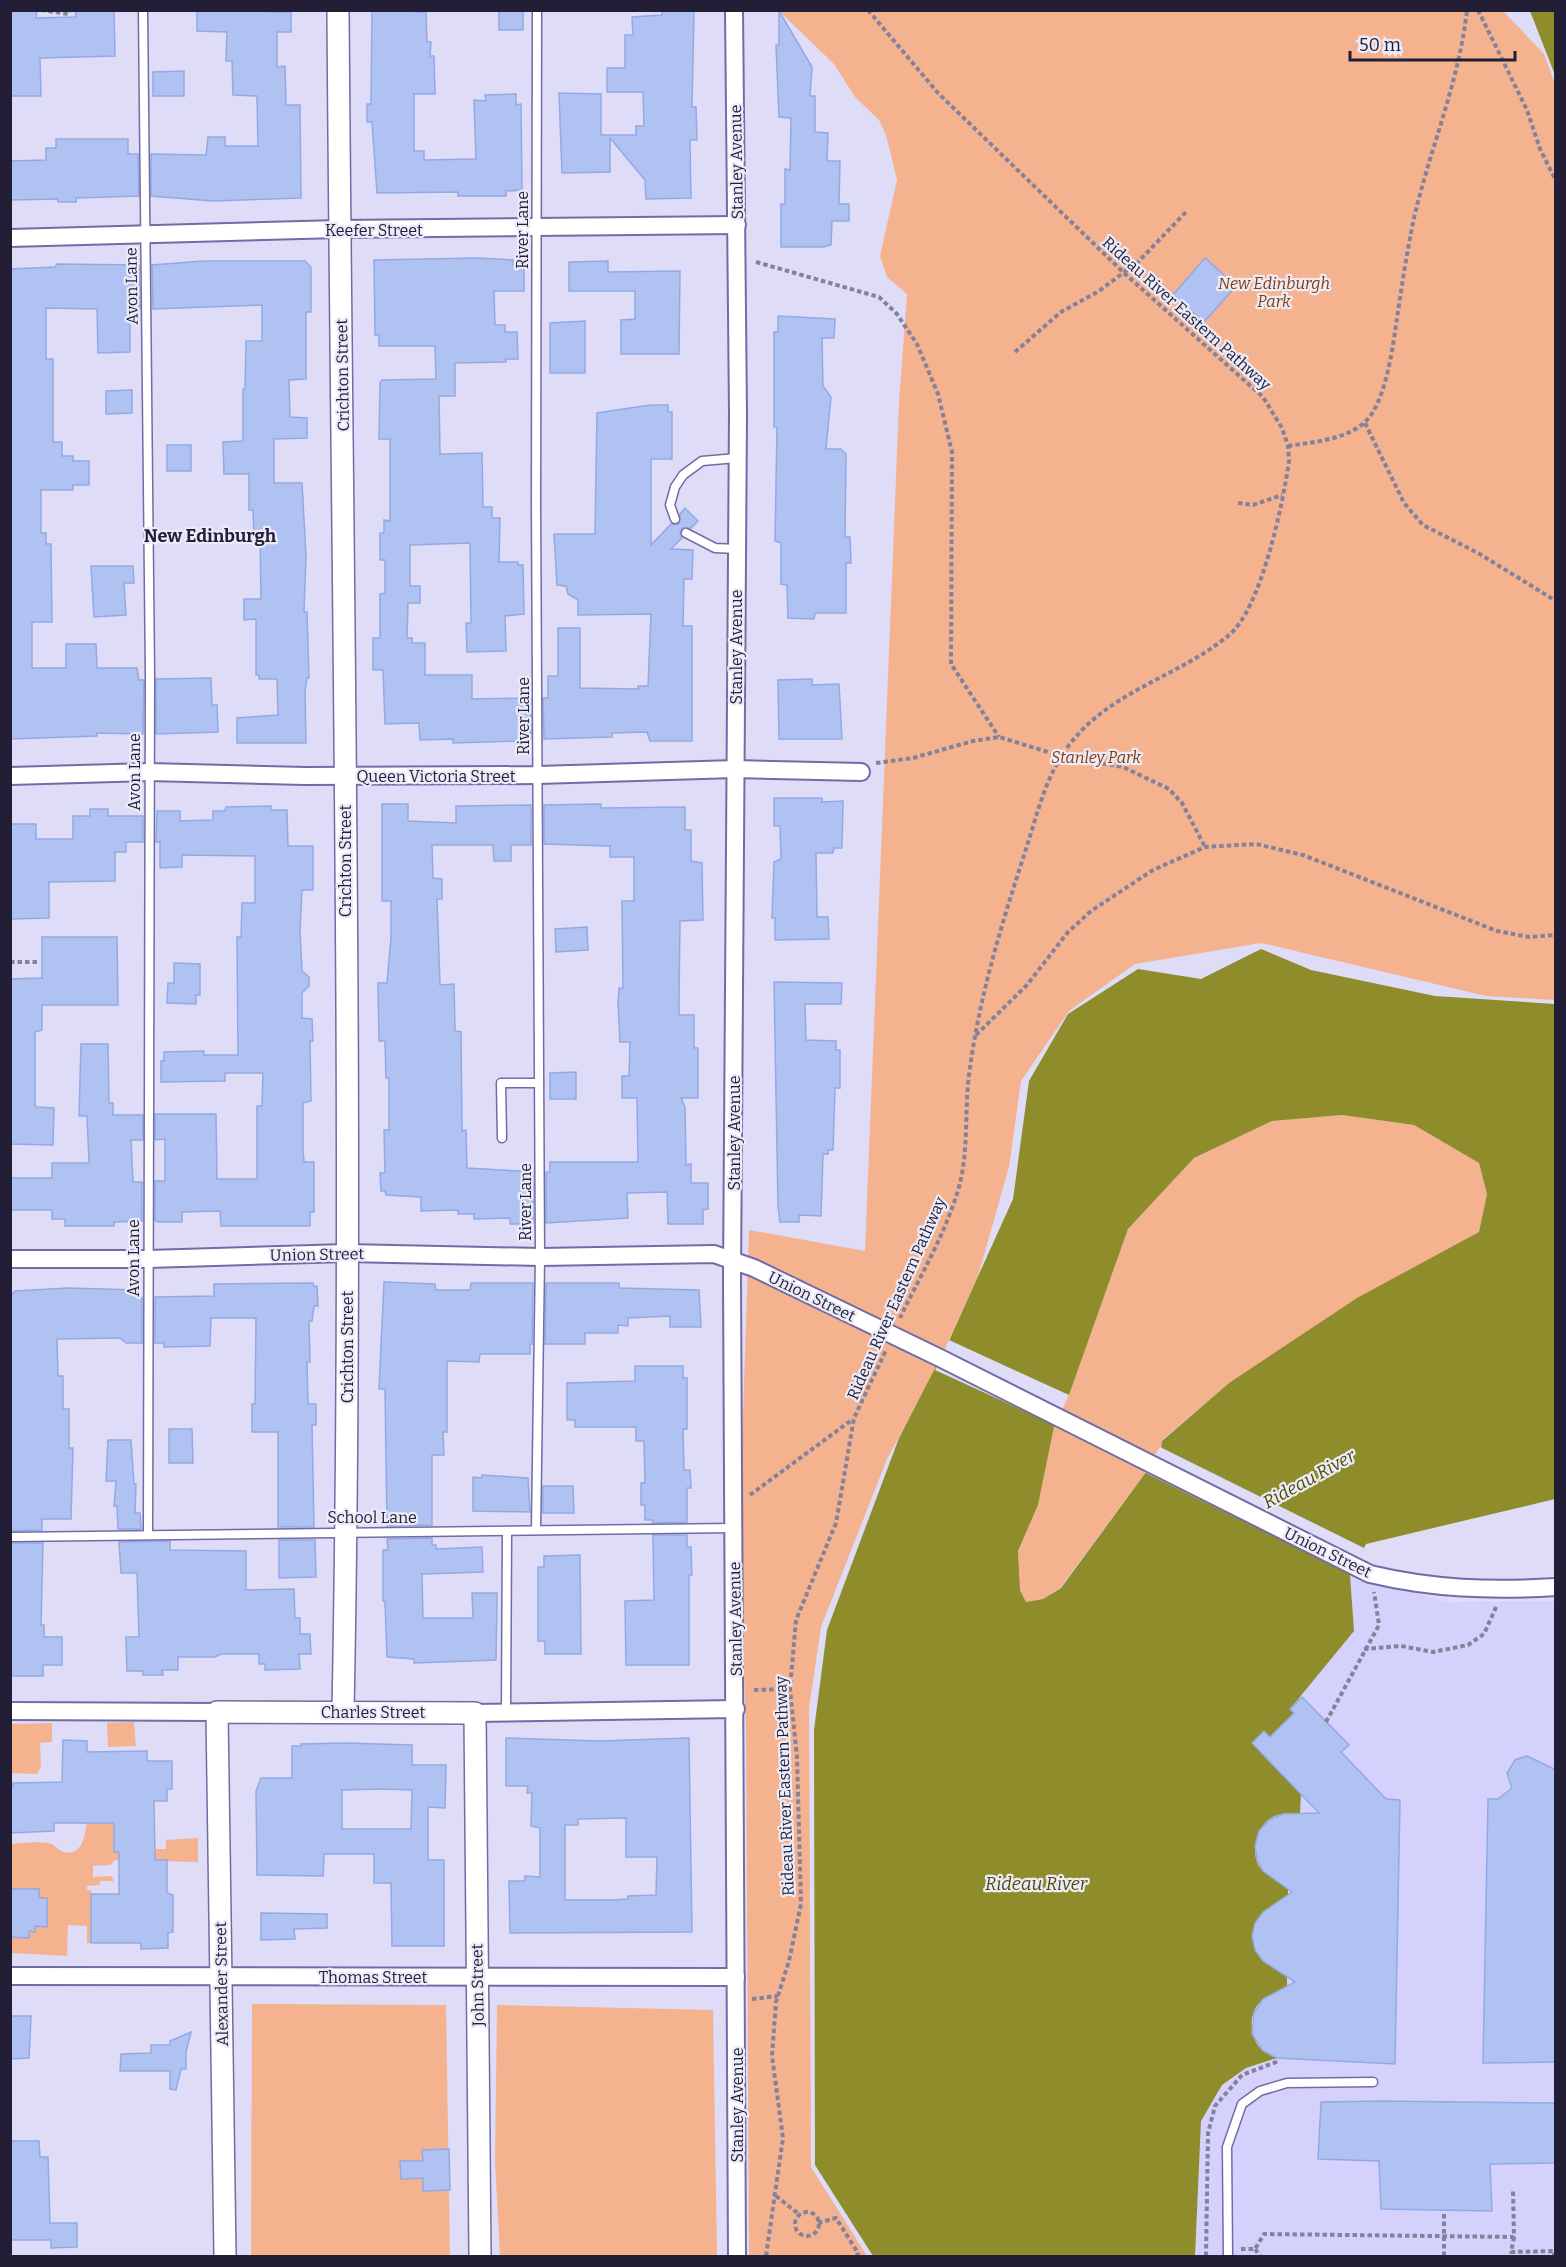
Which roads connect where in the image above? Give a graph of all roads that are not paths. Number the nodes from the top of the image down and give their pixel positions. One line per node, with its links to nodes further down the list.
1 (143, 10): 8 (lane, Avon Lane)
2 (338, 10): 6 (street, Crichton Street)
3 (537, 10): 7 (lane, River Lane)
4 (734, 10): 5 (street, Stanley Avenue)
5 (737, 225): 7 (street, Keefer Street); 10 (street, Stanley Avenue)
6 (340, 229): 7 (street, Keefer Street); 8 (street, Keefer Street); 18 (street, Crichton Street)
7 (537, 229): 19 (lane, River Lane)
8 (146, 232): 9 (street, Keefer Street); 15 (lane, Avon Lane)
9 (10, 238)
10 (737, 458): 11 (lane); 13 (street, Stanley Avenue)
11 (675, 519)
12 (686, 533): 13 (lane)
13 (736, 549): 14 (street, Stanley Avenue)
14 (735, 769): 16 (street, Queen Victoria Street); 19 (street, Queen Victoria Street); 26 (street, Stanley Avenue)
15 (149, 772): 17 (street, Queen Victoria Street); 18 (street, Queen Victoria Street); 24 (lane, Avon Lane)
16 (861, 772)
17 (10, 776)
18 (345, 776): 19 (street, Queen Victoria Street); 22 (street, Crichton Street)
19 (538, 776): 20 (lane, River Lane)
20 (539, 1083): 21 (lane); 23 (lane, River Lane)
21 (501, 1138)
22 (346, 1252): 23 (street, Union Street); 24 (street, Union Street); 29 (street, Crichton Street)
23 (540, 1257): 26 (street, Union Street); 28 (lane, River Lane)
24 (148, 1259): 25 (street, Union Street); 31 (lane, Avon Lane)
25 (10, 1260)
26 (733, 1260): 27 (street, Stanley Avenue); 33 (street, Union Street)
27 (733, 1528): 28 (lane, School Lane); 34 (street, Stanley Avenue)
28 (536, 1530): 30 (lane, School Lane)
29 (347, 1532): 30 (lane, School Lane); 31 (lane, School Lane); 37 (street, Crichton Street)
30 (507, 1532): 39 (lane)
31 (148, 1533): 32 (lane, School Lane)
32 (10, 1537)
33 (1556, 1587)
34 (736, 1709): 39 (street, Charles Street); 43 (street, Stanley Avenue)
35 (10, 1711): 36 (street, Charles Street)
36 (217, 1712): 37 (street, Charles Street); 41 (street, Alexander Street)
37 (343, 1712): 38 (street, Charles Street)
38 (475, 1713): 39 (street, Charles Street); 42 (street, John Street)
39 (506, 1713)
40 (10, 1976): 41 (street, Thomas Street)
41 (221, 1977): 42 (street, Thomas Street); 46 (street, Alexander Street)
42 (477, 1977): 43 (street, Thomas Street); 47 (street, John Street)
43 (736, 1977): 48 (street, Stanley Avenue)
44 (1373, 2082): 45 (lane)
45 (1228, 2253)
46 (225, 2256)
47 (480, 2256)
48 (737, 2256)

